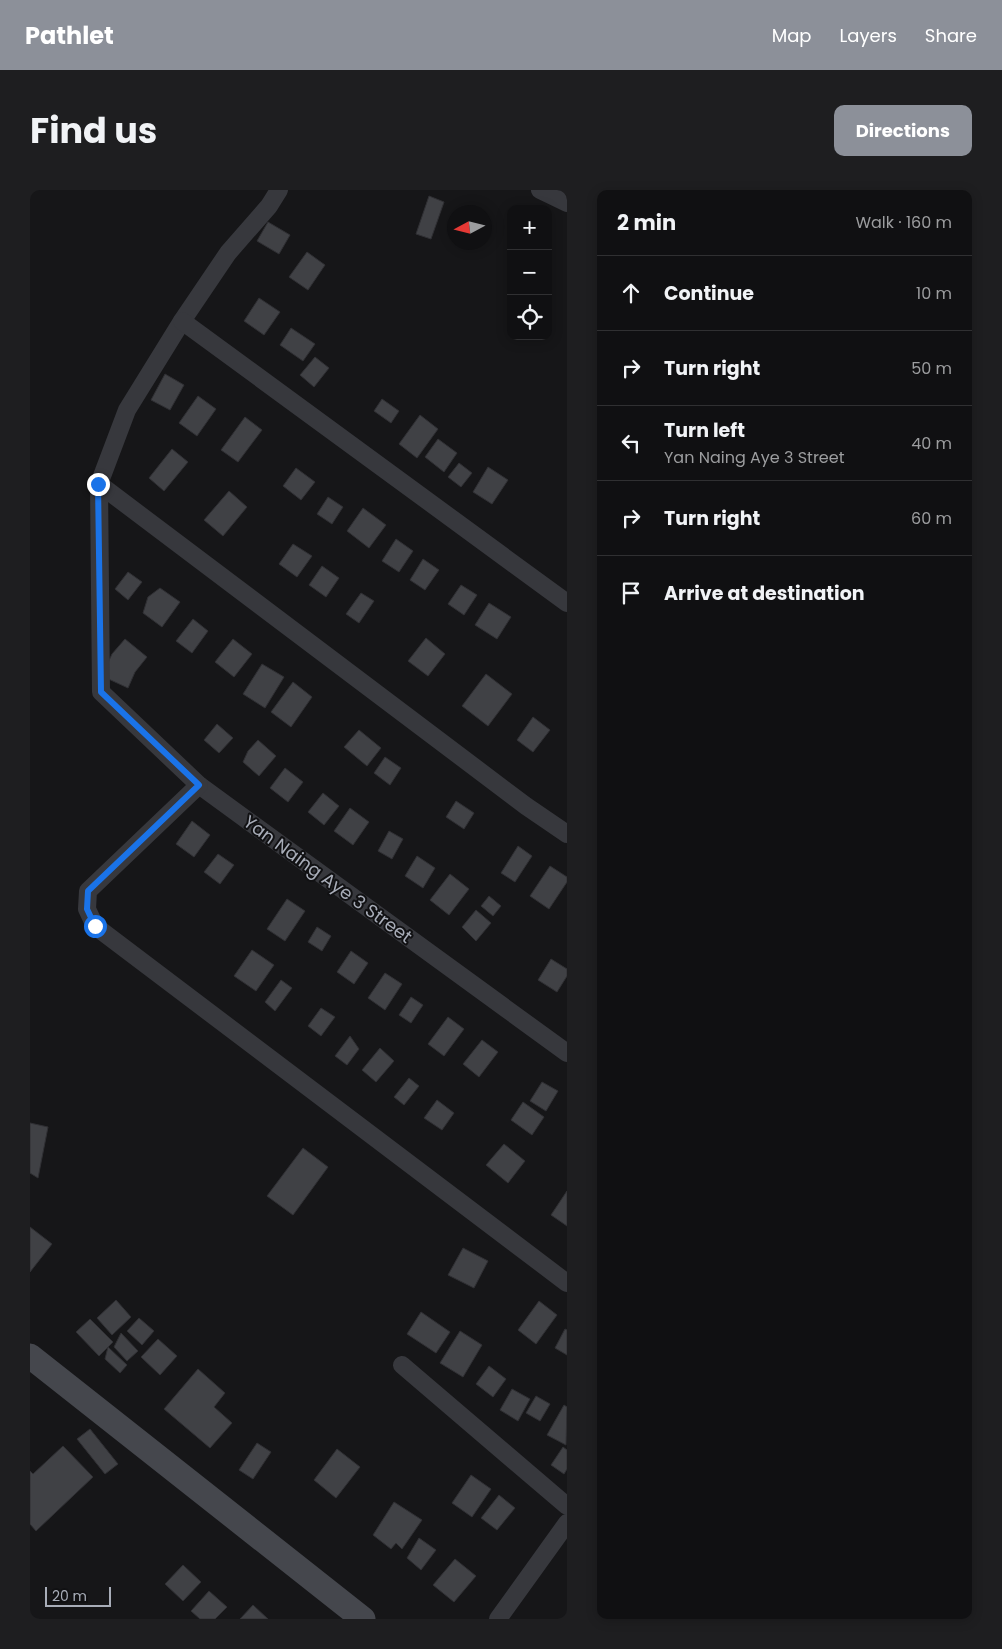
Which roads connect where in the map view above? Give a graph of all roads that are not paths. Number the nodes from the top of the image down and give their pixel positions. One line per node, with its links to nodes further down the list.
1 (279, 190): 4 (street)
2 (540, 190): 3 (street)
3 (567, 203)
4 (182, 321): 5 (street); 6 (street)
5 (98, 484): 7 (street, Yan Naing Aye 3 Street); 8 (street)
6 (567, 604)
7 (199, 785): 9 (street, Yan Naing Aye 3 Street); 10 (street)
8 (567, 834)
9 (567, 1053)
10 (567, 1283)
11 (30, 1356): 15 (main road)
12 (402, 1365): 13 (street)
13 (567, 1506)
14 (567, 1523): 16 (street)
15 (363, 1619)
16 (498, 1619)

